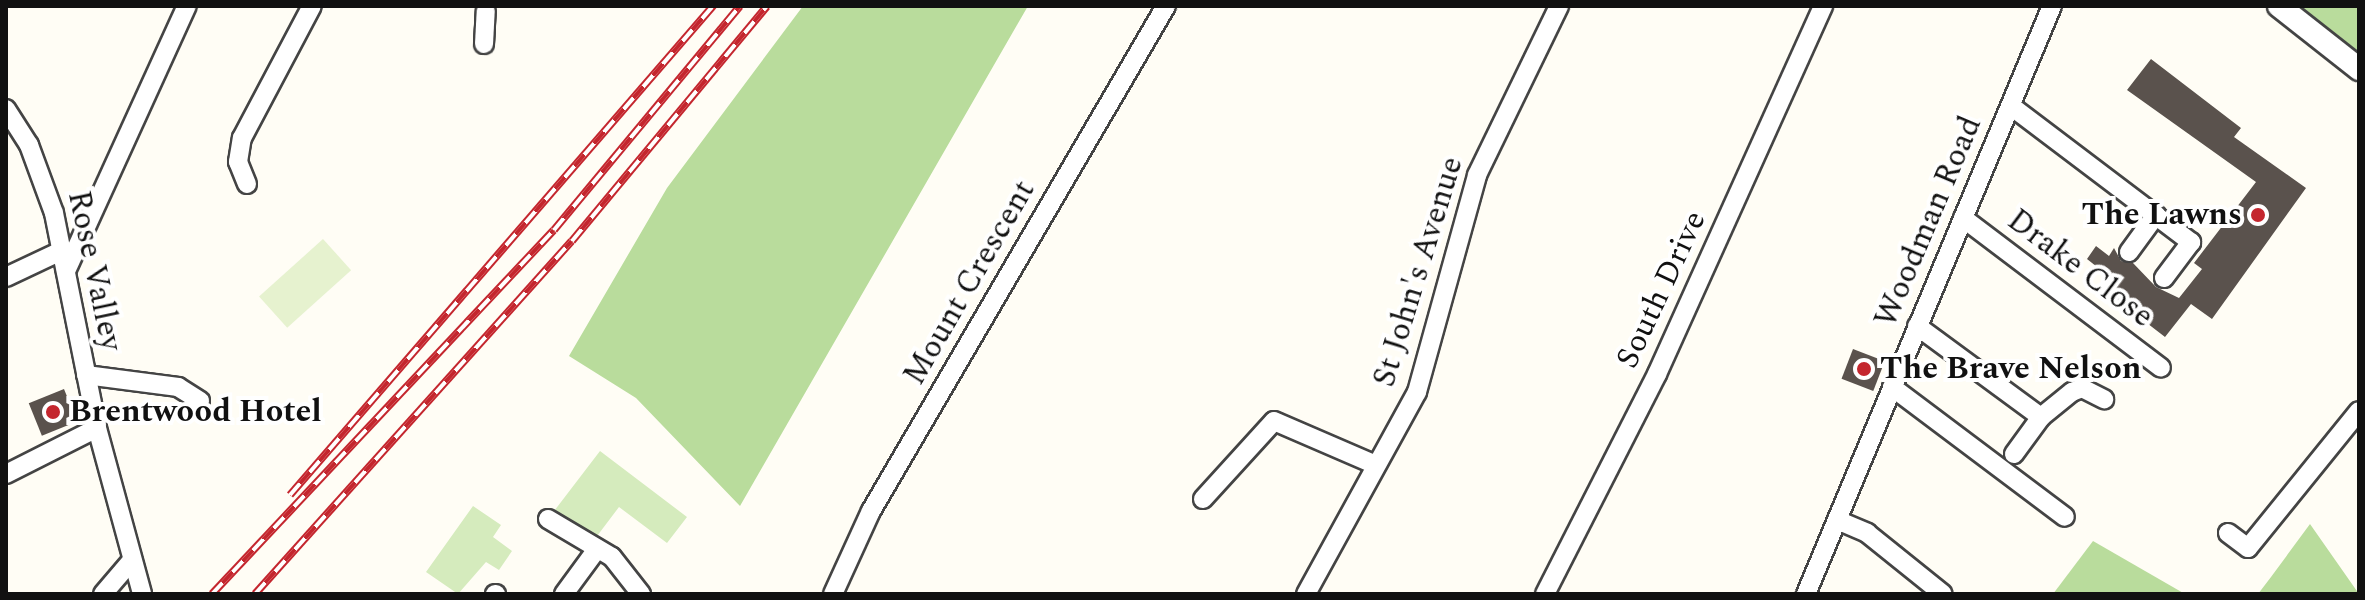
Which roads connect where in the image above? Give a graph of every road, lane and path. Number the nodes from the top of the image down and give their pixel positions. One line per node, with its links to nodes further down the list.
1 (187, 6): 18 (street)
2 (312, 6): 13 (street)
3 (1166, 6): 45 (street, Mount Crescent)
4 (1559, 6): 32 (street, St John's Avenue)
5 (1823, 6): 47 (street, South Drive)
6 (2052, 6): 11 (street, Woodman Road)
7 (2279, 6): 10 (street)
8 (487, 8): 9 (street)
9 (484, 44)
10 (2359, 69)
11 (2011, 106): 14 (street); 15 (street, Woodman Road)
12 (6, 109): 16 (street, Rose Valley)
13 (247, 184)
14 (2156, 215): 17 (street); 20 (street)
15 (1963, 218): 21 (street, Woodman Road); 22 (street, Drake Close)
16 (61, 251): 18 (street, Rose Valley); 19 (street)
17 (2129, 252)
18 (66, 271): 23 (street, Rose Valley)
19 (6, 277)
20 (2164, 278)
21 (1917, 326): 24 (street, Woodman Road); 28 (street)
22 (2161, 368)
23 (86, 375): 26 (street); 29 (street, Rose Valley)
24 (1892, 387): 35 (street); 37 (street, Woodman Road)
25 (2104, 399): 28 (street)
26 (200, 401)
27 (2359, 411): 30 (street)
28 (2041, 417): 31 (street)
29 (97, 428): 33 (street); 40 (street, Rose Valley)
30 (2352, 435): 38 (street)
31 (2014, 454)
32 (1376, 465): 34 (street); 46 (street, St John's Avenue)
33 (6, 474)
34 (1213, 495)
35 (2065, 517)
36 (548, 519): 39 (street)
37 (1837, 520): 48 (street, Woodman Road); 49 (street)
38 (2228, 533)
39 (597, 549): 43 (street); 44 (street)
40 (132, 560): 41 (street); 42 (street, Rose Valley)
41 (103, 594)
42 (142, 594)
43 (564, 594)
44 (641, 594)
45 (833, 594)
46 (1306, 594)
47 (1545, 594)
48 (1806, 594)
49 (1943, 594)

